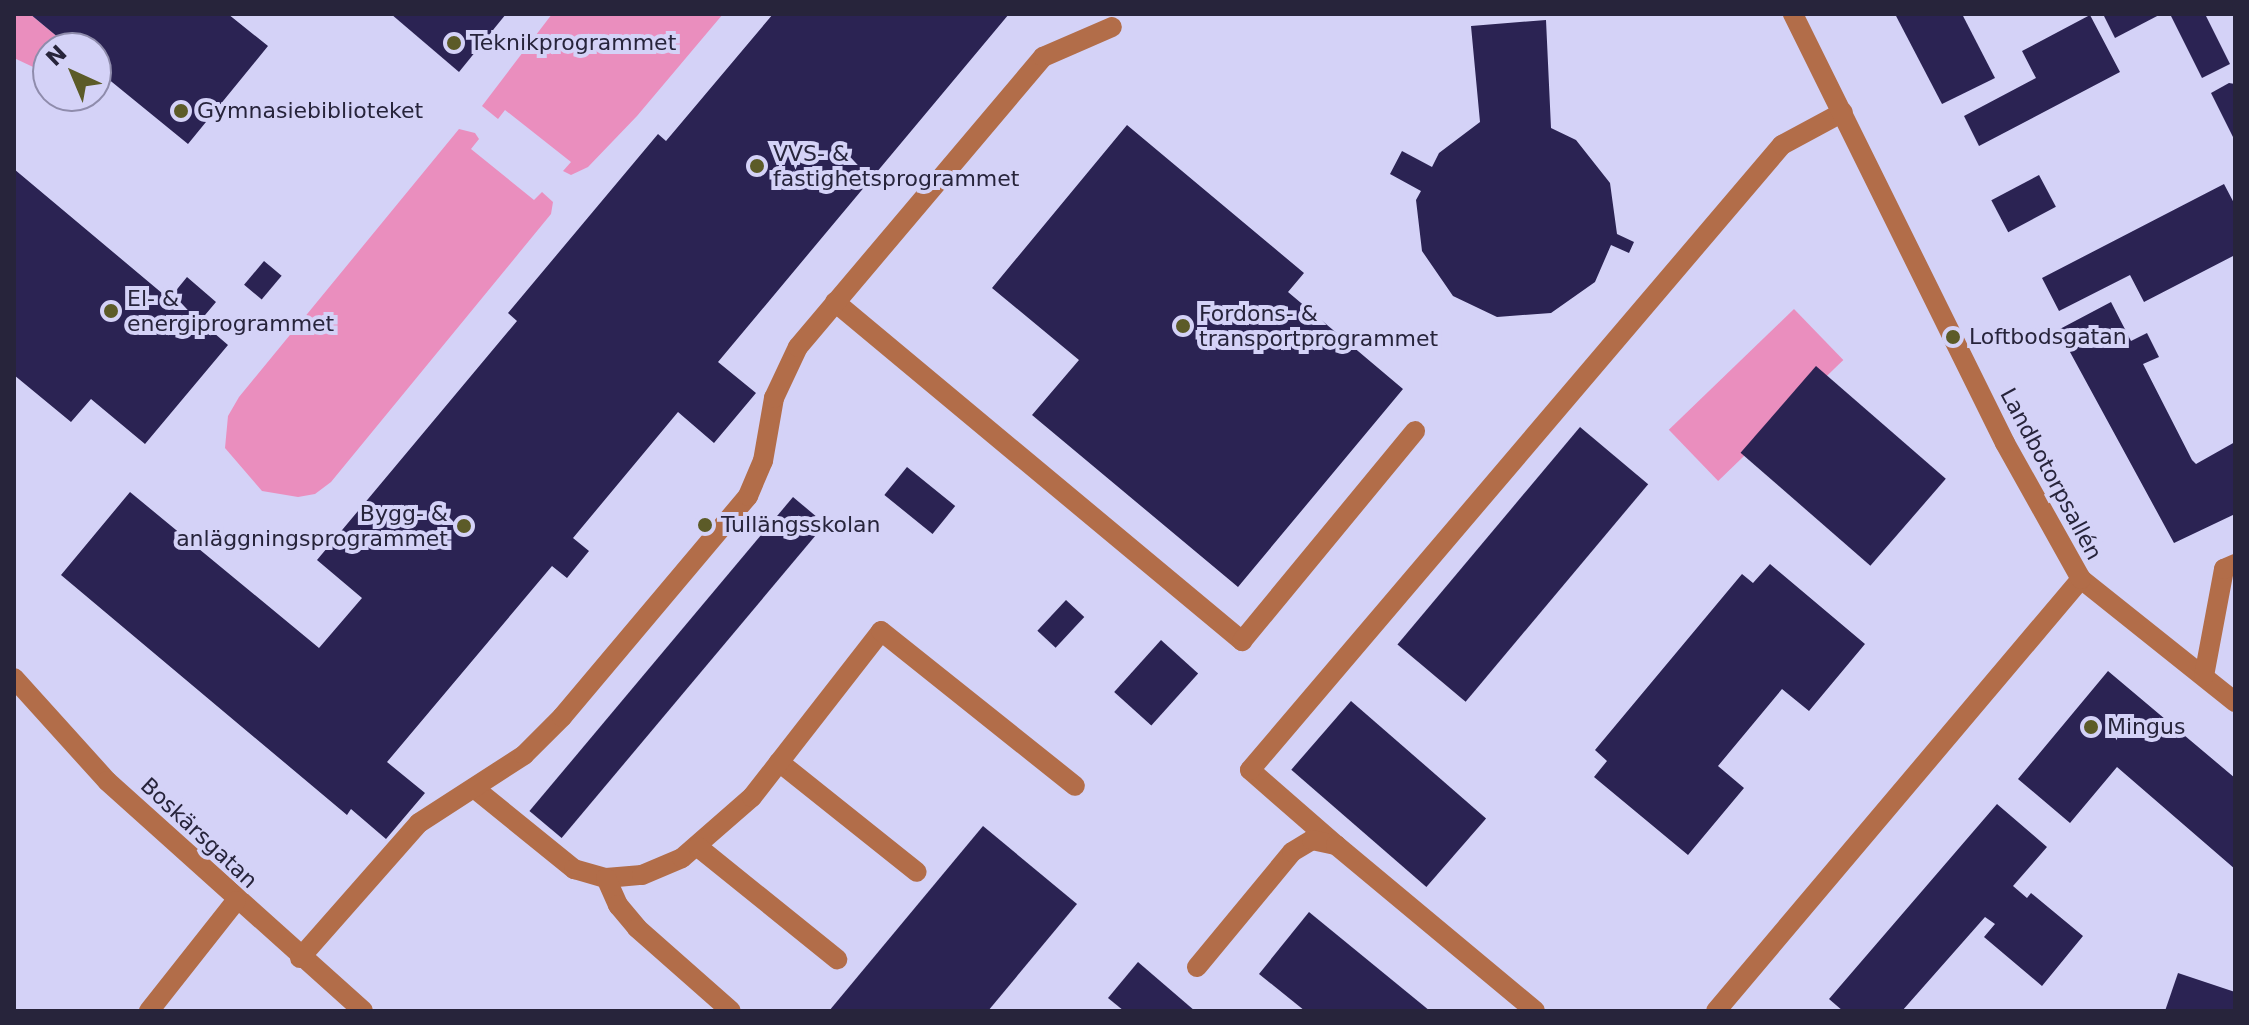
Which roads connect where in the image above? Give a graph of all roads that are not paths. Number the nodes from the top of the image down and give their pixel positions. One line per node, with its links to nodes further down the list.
1 (1793, 14): 3 (street, Landbotorpsallén)
2 (1112, 27): 4 (street)
3 (1843, 112): 7 (street, Landbotorpsallén); 14 (street)
4 (835, 302): 5 (street); 13 (street)
5 (1415, 431)
6 (2235, 564): 8 (street)
7 (2081, 579): 8 (street); 26 (street, Landbotorpsallén)
8 (2204, 676): 10 (street)
9 (14, 678): 18 (street, Boskärsgatan)
10 (2235, 702)
11 (779, 762): 12 (street); 15 (street); 16 (street)
12 (1075, 786)
13 (474, 788): 17 (street); 19 (street)
14 (1336, 845): 21 (street); 25 (street)
15 (698, 847): 17 (street); 20 (street)
16 (917, 872)
17 (606, 878): 24 (street)
18 (236, 901): 19 (street, Boskärsgatan); 22 (street)
19 (300, 958): 23 (street, Boskärsgatan)
20 (837, 959)
21 (1197, 967)
22 (149, 1011)
23 (363, 1011)
24 (731, 1011)
25 (1535, 1011)
26 (1716, 1011)

